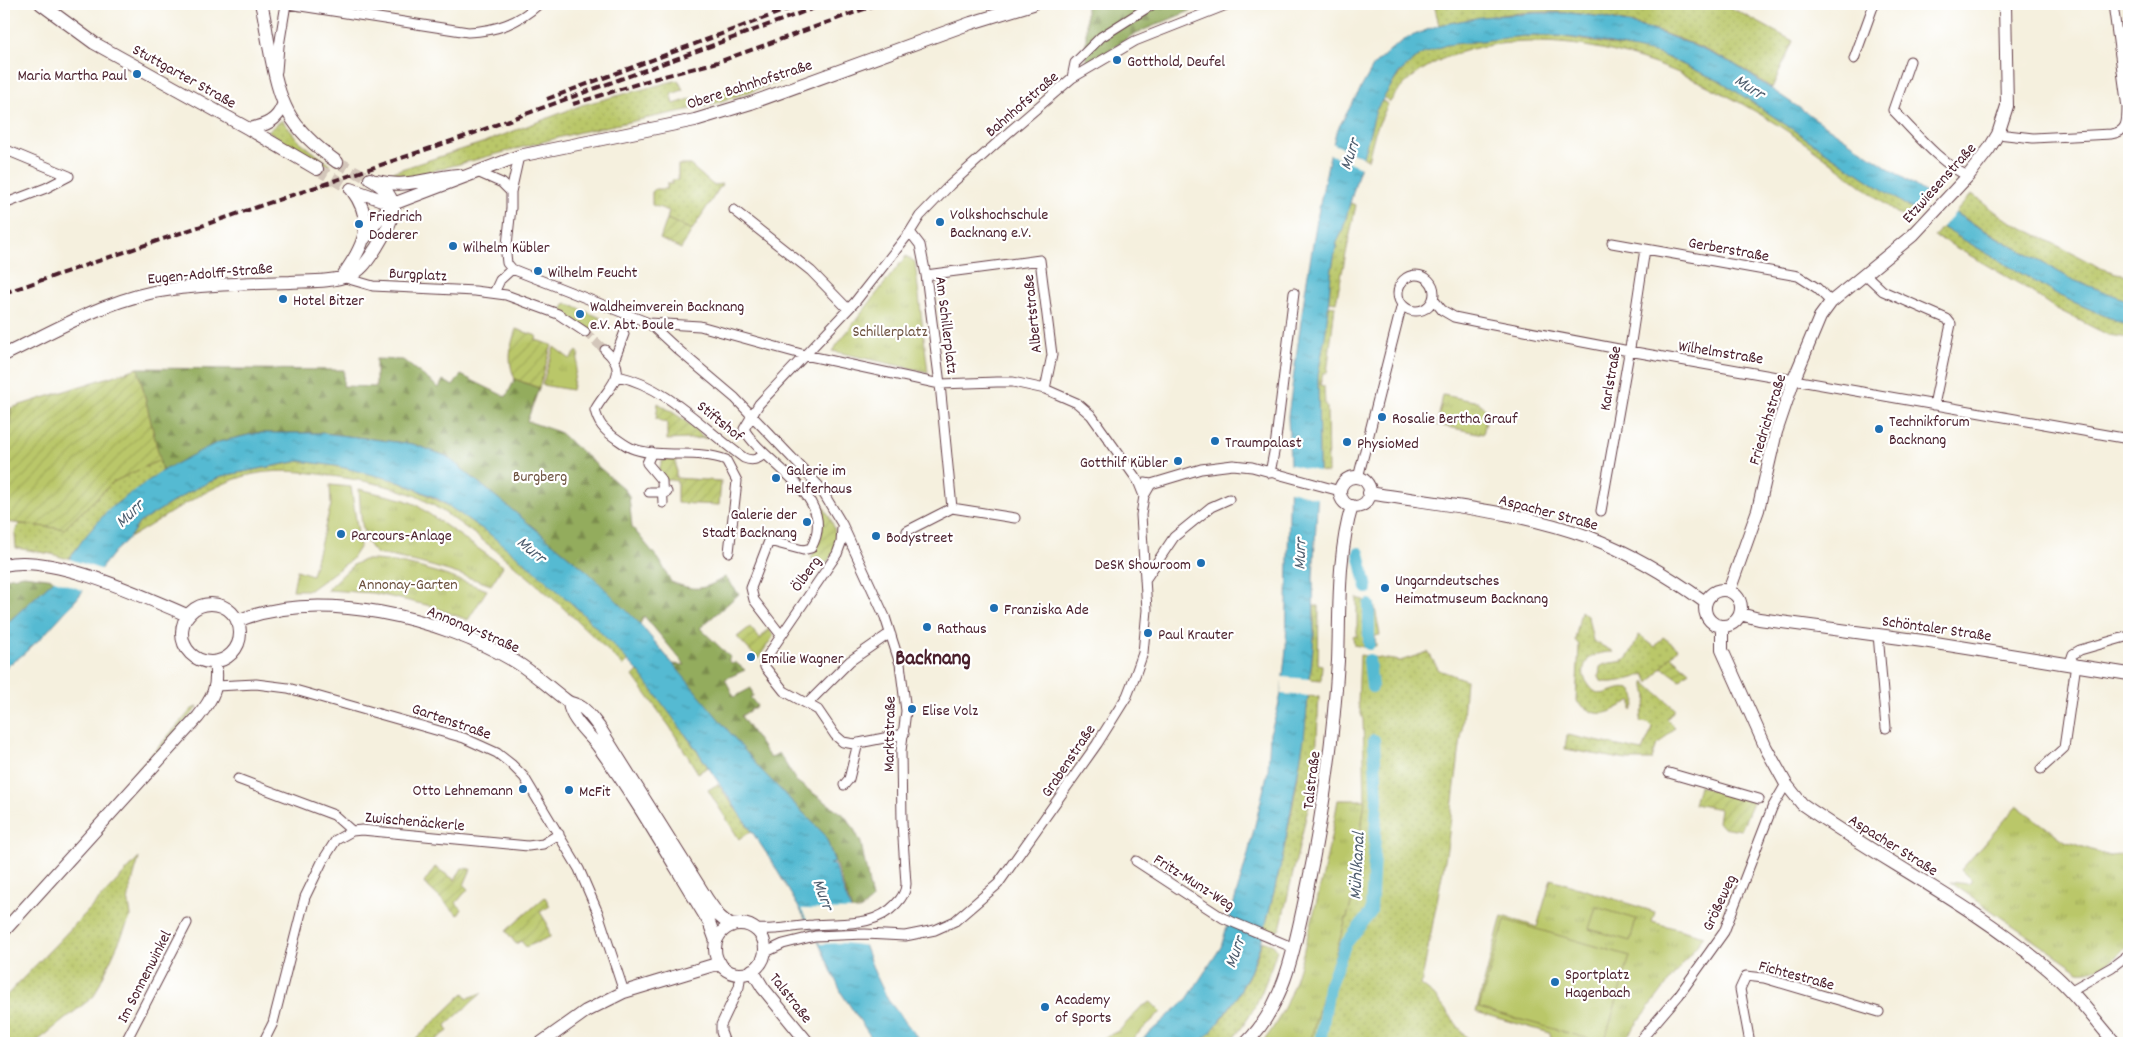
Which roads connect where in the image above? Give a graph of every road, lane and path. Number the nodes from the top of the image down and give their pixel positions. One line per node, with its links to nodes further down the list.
1 (41, 4): 16 (street, Stuttgarter Straße)
2 (261, 4): 14 (street)
3 (287, 4): 4 (street); 14 (street)
4 (539, 4)
5 (1034, 4): 19 (street, Obere Bahnhofstraße)
6 (1153, 4): 13 (street, Bahnhofstraße)
7 (1229, 4): 13 (street)
8 (1874, 4): 11 (street)
9 (2005, 4): 17 (street, Etzwiesenstraße)
10 (2113, 4): 17 (street)
11 (1854, 59)
12 (1910, 61): 23 (street)
13 (1072, 78): 28 (street, Bahnhofstraße)
14 (276, 84): 15 (street)
15 (283, 105): 16 (street); 20 (street)
16 (249, 129): 21 (street, Stuttgarter Straße)
17 (1998, 134): 23 (street, Etzwiesenstraße)
18 (4, 149): 25 (street)
19 (519, 156): 22 (street, Obere Bahnhofstraße); 24 (street)
20 (338, 162)
21 (317, 169)
22 (474, 173): 24 (street); 26 (street, Obere Bahnhofstraße); 26 (street, Obere Bahnhofstraße)
23 (1965, 180): 33 (street, Etzwiesenstraße)
24 (510, 192): 32 (street)
25 (4, 204)
26 (393, 204): 29 (street); 29 (street); 35 (street, Eugen-Adolff-Straße)
27 (734, 210): 41 (street)
28 (910, 232): 34 (street, Am Schillerplatz); 41 (street)
29 (364, 239): 35 (street)
30 (1612, 243): 31 (street, Gerberstraße)
31 (1644, 249): 39 (street, Gerberstraße); 46 (street, Karlstraße)
32 (512, 269): 36 (street); 42 (street)
33 (1864, 274): 39 (street, Friedrichstraße); 54 (street)
34 (926, 275): 52 (street, Am Schillerplatz); 53 (street, Albertstraße)
35 (342, 277): 36 (street, Burgplatz); 47 (street, Eugen-Adolff-Straße)
36 (494, 293): 43 (street, Burgplatz)
37 (1294, 293): 59 (street)
38 (1433, 299): 40 (street); 40 (street); 46 (street, Wilhelmstraße)
39 (1831, 302): 51 (street, Friedrichstraße)
40 (1402, 304): 60 (street)
41 (848, 309): 48 (street)
42 (649, 323): 48 (street); 55 (street, Marktstraße)
43 (585, 332)
44 (624, 334): 49 (street)
45 (605, 350): 49 (street)
46 (1629, 351): 51 (street, Wilhelmstraße); 72 (street, Karlstraße)
47 (4, 355)
48 (805, 355): 52 (street, Am Schillerplatz); 55 (street)
49 (615, 358): 50 (street)
50 (618, 376): 57 (street, Stiftshof); 58 (street, Stiftshof)
51 (1794, 379): 54 (street, Wilhelmstraße); 79 (street, Friedrichstraße)
52 (940, 384): 53 (street, Grabenstraße); 71 (street)
53 (1045, 389): 61 (street, Grabenstraße)
54 (1934, 405): 56 (street, Wilhelmstraße)
55 (752, 417): 58 (street, Stiftshof); 74 (street, Marktstraße)
56 (2129, 440)
57 (652, 452): 65 (street); 76 (street, Stiftshof)
58 (763, 454): 86 (street)
59 (1270, 472): 62 (street); 63 (street)
60 (1358, 478): 63 (street); 66 (street)
61 (1138, 481): 62 (street); 67 (street, Grabenstraße)
62 (1151, 484): 67 (street, Grabenstraße)
63 (1340, 491): 70 (street)
64 (649, 492): 65 (street)
65 (665, 492): 69 (street)
66 (1369, 493): 70 (street); 80 (street, Aspacher Straße)
67 (1144, 496): 78 (street, Grabenstraße)
68 (1229, 499): 78 (street)
69 (663, 503)
70 (1352, 506): 112 (street, Talstraße)
71 (952, 508): 73 (street); 75 (street)
72 (1600, 511)
73 (1015, 518)
74 (842, 524): 86 (street, Ölberg); 87 (street, Marktstraße)
75 (907, 531)
76 (729, 552)
77 (4, 565): 82 (street)
78 (1145, 580): 113 (street, Grabenstraße)
79 (1729, 591): 80 (street); 81 (street)
80 (1706, 602): 84 (street)
81 (1740, 614): 84 (street); 85 (street, Schöntaler Straße)
82 (187, 615): 83 (street); 89 (street)
83 (237, 620): 89 (street); 93 (street, Annonay-Straße)
84 (1722, 626): 101 (street, Aspacher Straße)
85 (1878, 634): 90 (street, Schöntaler Straße); 95 (street)
86 (781, 635): 94 (street, Ölberg)
87 (891, 635): 94 (street); 96 (street, Marktstraße)
88 (2129, 636): 90 (street)
89 (215, 662): 92 (street)
90 (2073, 663): 91 (street, Schöntaler Straße); 98 (street)
91 (2129, 674)
92 (216, 686): 105 (street, Gartenstraße); 110 (street)
93 (569, 703): 108 (street, Annonay-Straße); 111 (street, Annonay-Straße)
94 (808, 703): 97 (street, Ölberg)
95 (1886, 728)
96 (904, 734): 97 (street); 109 (street, Marktstraße)
97 (858, 743): 102 (street)
98 (2042, 769)
99 (1669, 773): 103 (street)
100 (238, 779): 104 (street)
101 (1786, 784): 117 (street, Aspacher Straße); 126 (street, Größeweg)
102 (844, 785)
103 (1759, 799)
104 (352, 831): 105 (street, Zwischenäckerle); 121 (street, Zwischenäckerle)
105 (559, 834): 118 (street, Gartenstraße)
106 (1136, 861): 112 (street, Fritz-Munz-Weg)
107 (187, 923): 120 (street, Im Sonnenwinkel)
108 (731, 926): 109 (street); 111 (street)
109 (755, 929): 113 (street)
110 (4, 931)
111 (716, 941): 115 (street)
112 (1294, 948): 125 (street, Talstraße)
113 (764, 954): 116 (street)
114 (2129, 954): 117 (street)
115 (720, 963): 116 (street); 118 (street)
116 (747, 972): 123 (street); 124 (street, Talstraße)
117 (2070, 991): 128 (street, Aspacher Straße)
118 (624, 992): 122 (street)
119 (1879, 1012): 127 (street, Fichtestraße)
120 (126, 1043)
121 (263, 1043)
122 (540, 1043)
123 (725, 1043)
124 (808, 1043)
125 (1246, 1043)
126 (1638, 1043)
127 (1750, 1043)
128 (2115, 1043)

